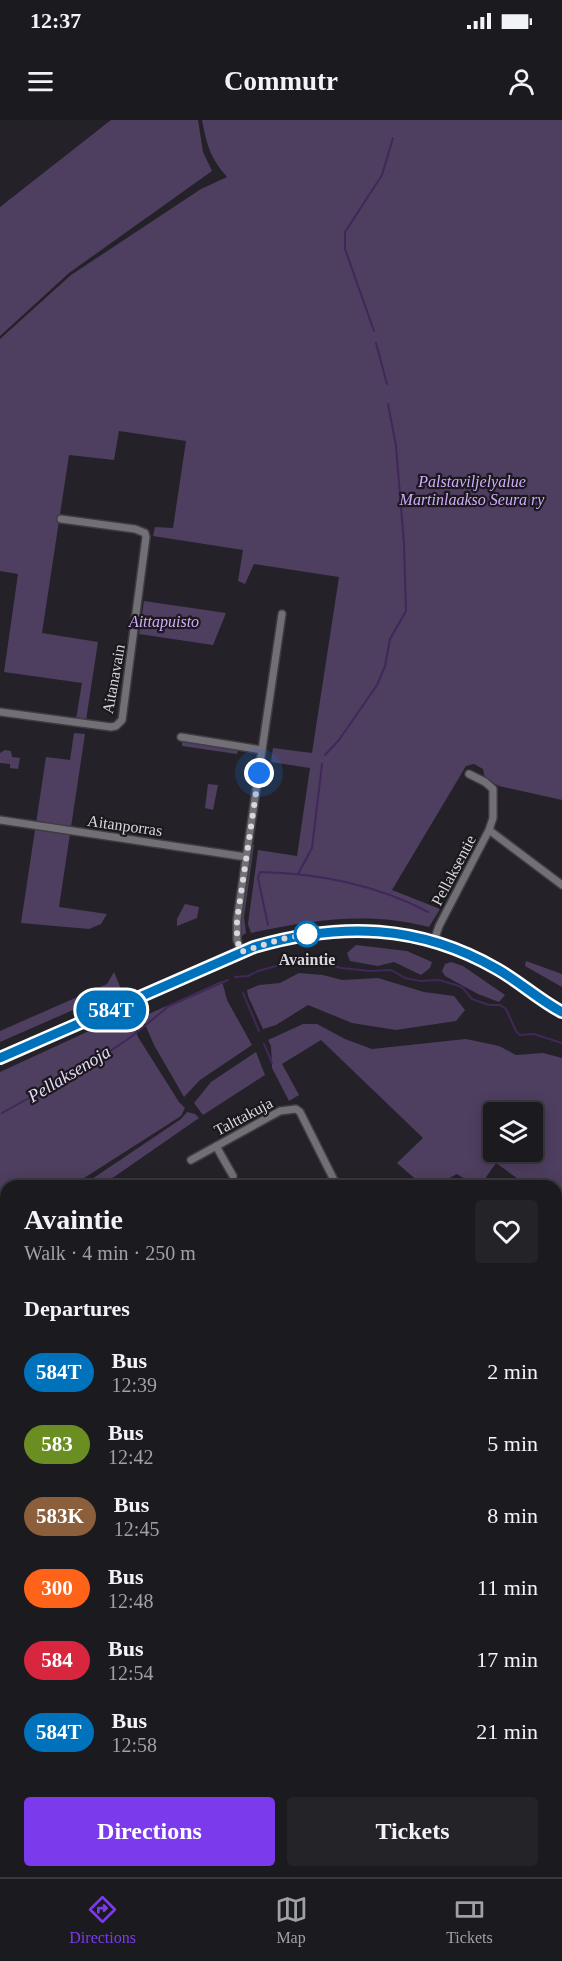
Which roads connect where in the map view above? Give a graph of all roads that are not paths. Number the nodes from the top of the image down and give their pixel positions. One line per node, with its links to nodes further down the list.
1 (61, 519): 3 (street, Aitanavain)
2 (282, 614): 5 (street)
3 (0, 712)
4 (181, 737): 5 (street)
5 (262, 750): 9 (street)
6 (469, 774): 8 (street)
7 (0, 820): 9 (street, Aitanporras)
8 (489, 830): 10 (street, Pellaksentie); 11 (street, Pellaksentie)
9 (246, 857): 12 (street)
10 (562, 885)
11 (434, 941): 12 (street); 13 (street)
12 (241, 952): 14 (street)
13 (562, 1012)
14 (0, 1058)
15 (216, 1146): 16 (street, Talttakuja); 17 (street); 18 (street, Talttakuja)
16 (191, 1160)
17 (233, 1176)
18 (334, 1180)

